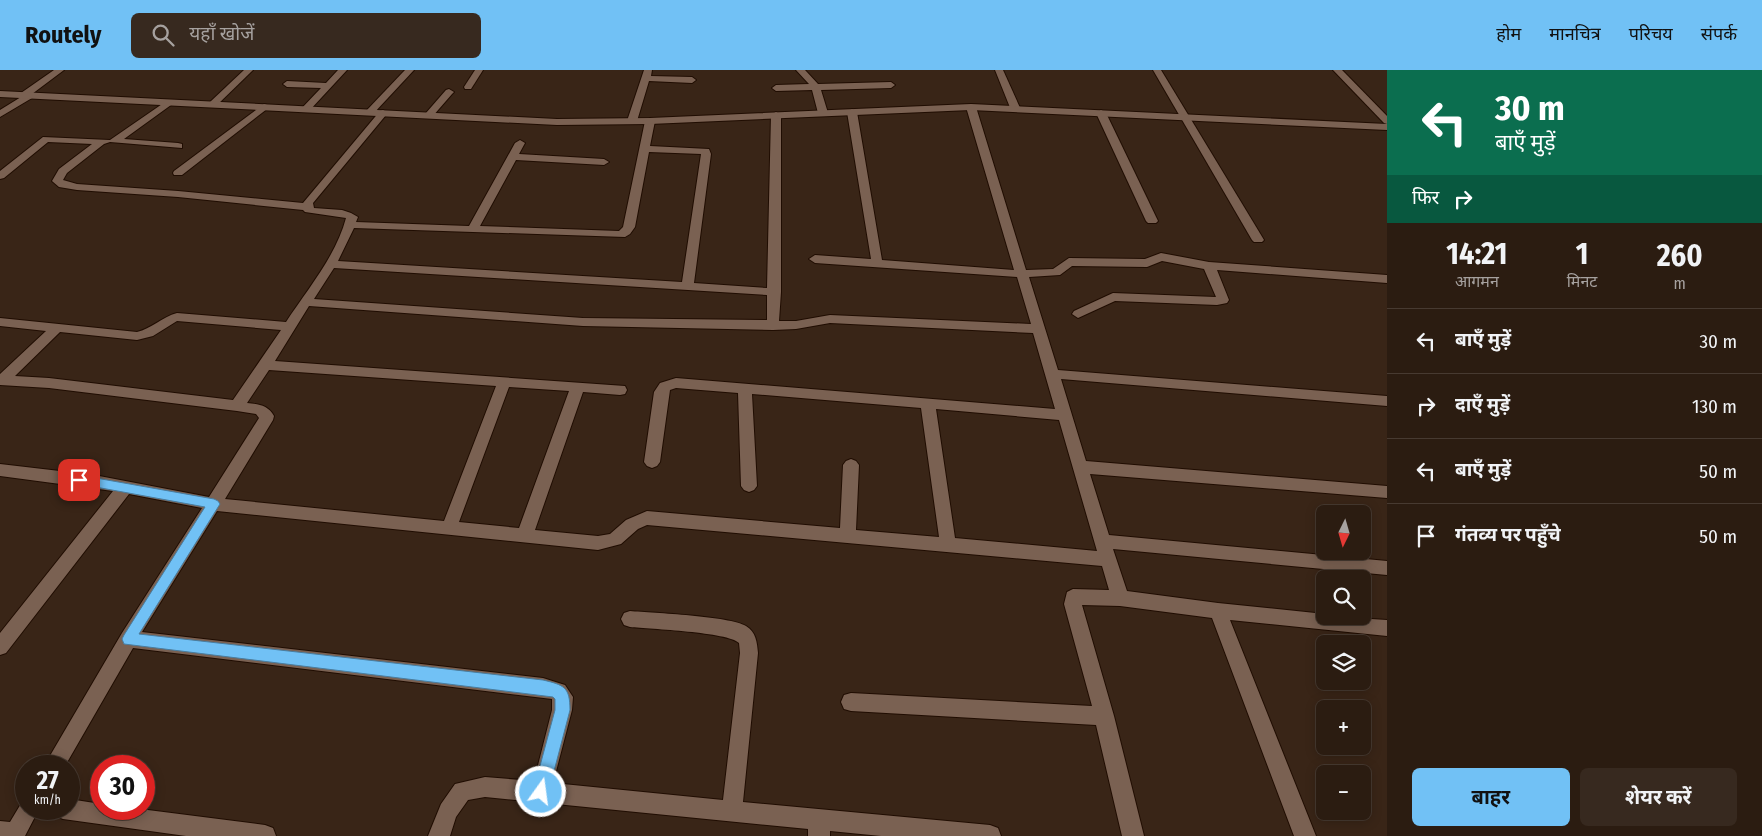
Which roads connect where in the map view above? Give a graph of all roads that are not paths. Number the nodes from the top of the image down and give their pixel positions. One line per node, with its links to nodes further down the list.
1 (60, 70): 20 (street)
2 (249, 70): 22 (street)
3 (343, 70): 14 (street)
4 (410, 70): 27 (street)
5 (479, 70): 15 (street)
6 (800, 70): 16 (street)
7 (999, 70): 26 (street)
8 (1157, 70): 35 (street)
9 (1337, 70): 38 (street)
10 (647, 74): 11 (street); 37 (street)
11 (692, 80)
12 (287, 84): 14 (street)
13 (891, 85): 16 (street)
14 (328, 86): 25 (street)
15 (468, 87)
16 (816, 87): 17 (street); 30 (street)
17 (776, 88)
18 (449, 92): 33 (street)
19 (0, 94): 20 (street)
20 (27, 95): 21 (street); 31 (street)
21 (168, 102): 22 (street); 41 (street)
22 (212, 104): 23 (street)
23 (264, 107): 25 (street); 48 (street)
24 (971, 107): 26 (street); 28 (street); 59 (street)
25 (306, 109): 27 (street)
26 (1016, 110): 32 (street)
27 (370, 112): 29 (street)
28 (852, 112): 30 (street); 56 (street)
29 (383, 113): 33 (street); 50 (street)
30 (823, 113): 34 (street)
31 (0, 114)
32 (1101, 114): 35 (street); 51 (street)
33 (429, 115): 37 (street)
34 (776, 115): 36 (street); 62 (street)
35 (1186, 117): 39 (street); 54 (street)
36 (650, 120): 37 (street); 44 (street)
37 (632, 121)
38 (1387, 121)
39 (1387, 128)
40 (102, 141): 41 (street); 47 (street); 50 (street)
41 (114, 141): 43 (street)
42 (520, 143): 45 (street)
43 (178, 146)
44 (644, 149): 53 (street); 61 (street)
45 (513, 157): 46 (street); 53 (street)
46 (604, 162)
47 (5, 168): 49 (street)
48 (178, 173)
49 (0, 176)
50 (308, 207): 52 (street)
51 (1152, 221)
52 (351, 225): 53 (street); 57 (street)
53 (472, 230)
54 (1258, 240)
55 (814, 259): 56 (street)
56 (877, 263): 59 (street)
57 (330, 264): 61 (street); 63 (street)
58 (1209, 266): 59 (street); 60 (street); 64 (street)
59 (1021, 274): 69 (street)
60 (1385, 282)
61 (688, 286): 62 (street)
62 (775, 292): 66 (street)
63 (306, 302): 66 (street); 67 (street)
64 (1078, 314)
65 (0, 322): 68 (street)
66 (773, 326): 69 (street)
67 (291, 327): 68 (street); 70 (street)
68 (57, 328): 72 (street)
69 (1039, 329): 71 (street)
70 (266, 366): 73 (street); 79 (street)
71 (1052, 374): 77 (street); 80 (street)
72 (1, 380): 79 (street)
73 (504, 383): 74 (street); 89 (street)
74 (577, 388): 76 (street); 90 (street)
75 (745, 388): 78 (street); 81 (street); 85 (street)
76 (620, 390)
77 (1387, 401)
78 (928, 405): 80 (street); 93 (street)
79 (237, 406): 88 (street)
80 (1066, 415): 83 (street)
81 (652, 462)
82 (851, 465): 91 (street)
83 (1081, 467): 87 (street); 92 (street)
84 (0, 470): 86 (street)
85 (749, 486)
86 (124, 487): 88 (street); 101 (street)
87 (1387, 492)
88 (214, 504): 89 (street); 100 (street)
89 (449, 528): 90 (street)
90 (525, 534): 91 (street)
91 (848, 536): 93 (street)
92 (1103, 542): 94 (street); 95 (street)
93 (948, 545): 94 (street)
94 (1108, 559): 96 (street)
95 (1387, 568)
96 (1120, 598): 97 (street); 103 (street)
97 (1218, 611): 99 (street); 116 (street)
98 (630, 620): 107 (street)
99 (1386, 630)
100 (128, 639): 104 (street); 105 (street)
101 (0, 647)
102 (851, 702): 103 (street)
103 (1104, 716): 115 (street)
104 (60, 755)
105 (541, 792): 107 (street); 113 (street)
106 (80, 811): 112 (street)
107 (732, 811): 109 (street)
108 (21, 820): 110 (street)
109 (819, 828): 111 (street)
110 (10, 834)
111 (958, 835): 114 (street)
112 (265, 836)
113 (439, 836)
114 (990, 836)
115 (1133, 836)
116 (1305, 836)

